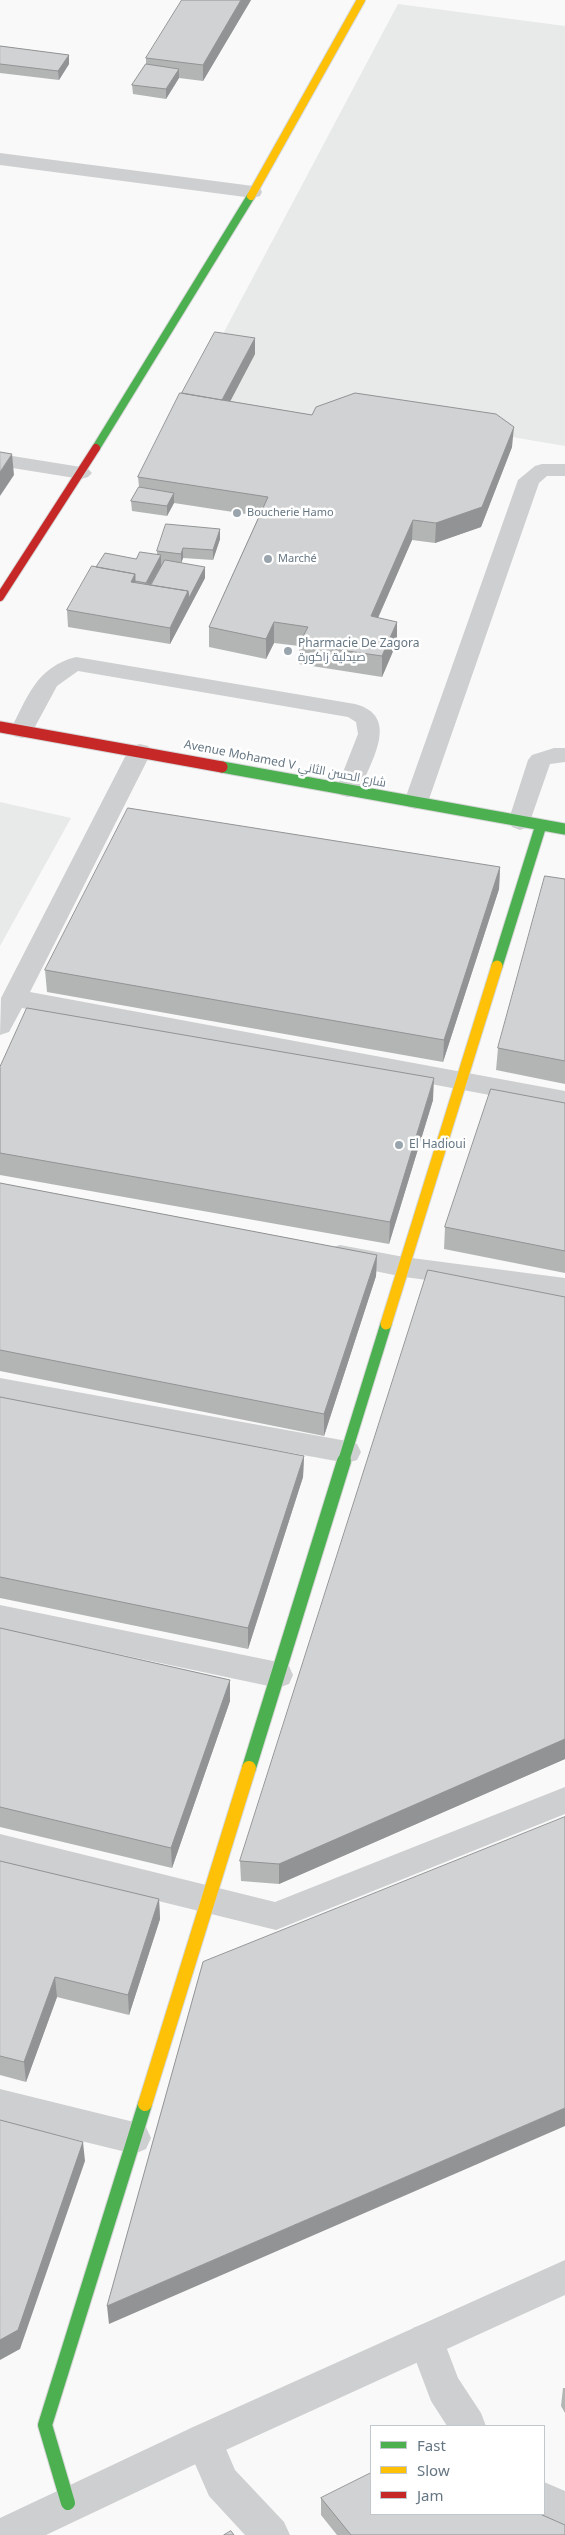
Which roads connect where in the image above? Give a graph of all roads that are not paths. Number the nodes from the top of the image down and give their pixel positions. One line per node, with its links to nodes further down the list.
1 (361, 0): 3 (street)
2 (0, 159): 3 (street)
3 (253, 192): 6 (street)
4 (0, 460): 6 (street)
5 (565, 470): 12 (street)
6 (81, 473): 7 (street)
7 (0, 597)
8 (11, 729): 9 (street, Avenue Mohamed V شارع الحسن الثاني); 11 (street)
9 (140, 751): 11 (street, Avenue Mohamed V شارع الحسن الثاني); 15 (street)
10 (565, 755): 13 (street)
11 (348, 790): 12 (street, Avenue Mohamed V شارع الحسن الثاني)
12 (416, 802): 13 (street, Avenue Mohamed V شارع الحسن الثاني)
13 (531, 824): 14 (street, Avenue Mohamed V شارع الحسن الثاني); 17 (street)
14 (565, 829)
15 (14, 998): 16 (street); 17 (street)
16 (0, 1026)
17 (462, 1081): 18 (street); 20 (street)
18 (565, 1100)
19 (318, 1251): 20 (street)
20 (404, 1267): 21 (street); 23 (street)
21 (565, 1288)
22 (0, 1389): 23 (street)
23 (347, 1452): 25 (street)
24 (0, 1617): 25 (street)
25 (278, 1675): 28 (street)
26 (565, 1800): 28 (street)
27 (0, 1848): 28 (street)
28 (209, 1899): 30 (street)
29 (0, 2105): 30 (street)
30 (134, 2138): 36 (street)
31 (565, 2277): 32 (street)
32 (426, 2340): 33 (street); 34 (street)
33 (467, 2425)
34 (204, 2441): 36 (street); 39 (street)
35 (545, 2501): 37 (street)
36 (68, 2504): 38 (street)
37 (565, 2511)
38 (5, 2535)
39 (271, 2535)

